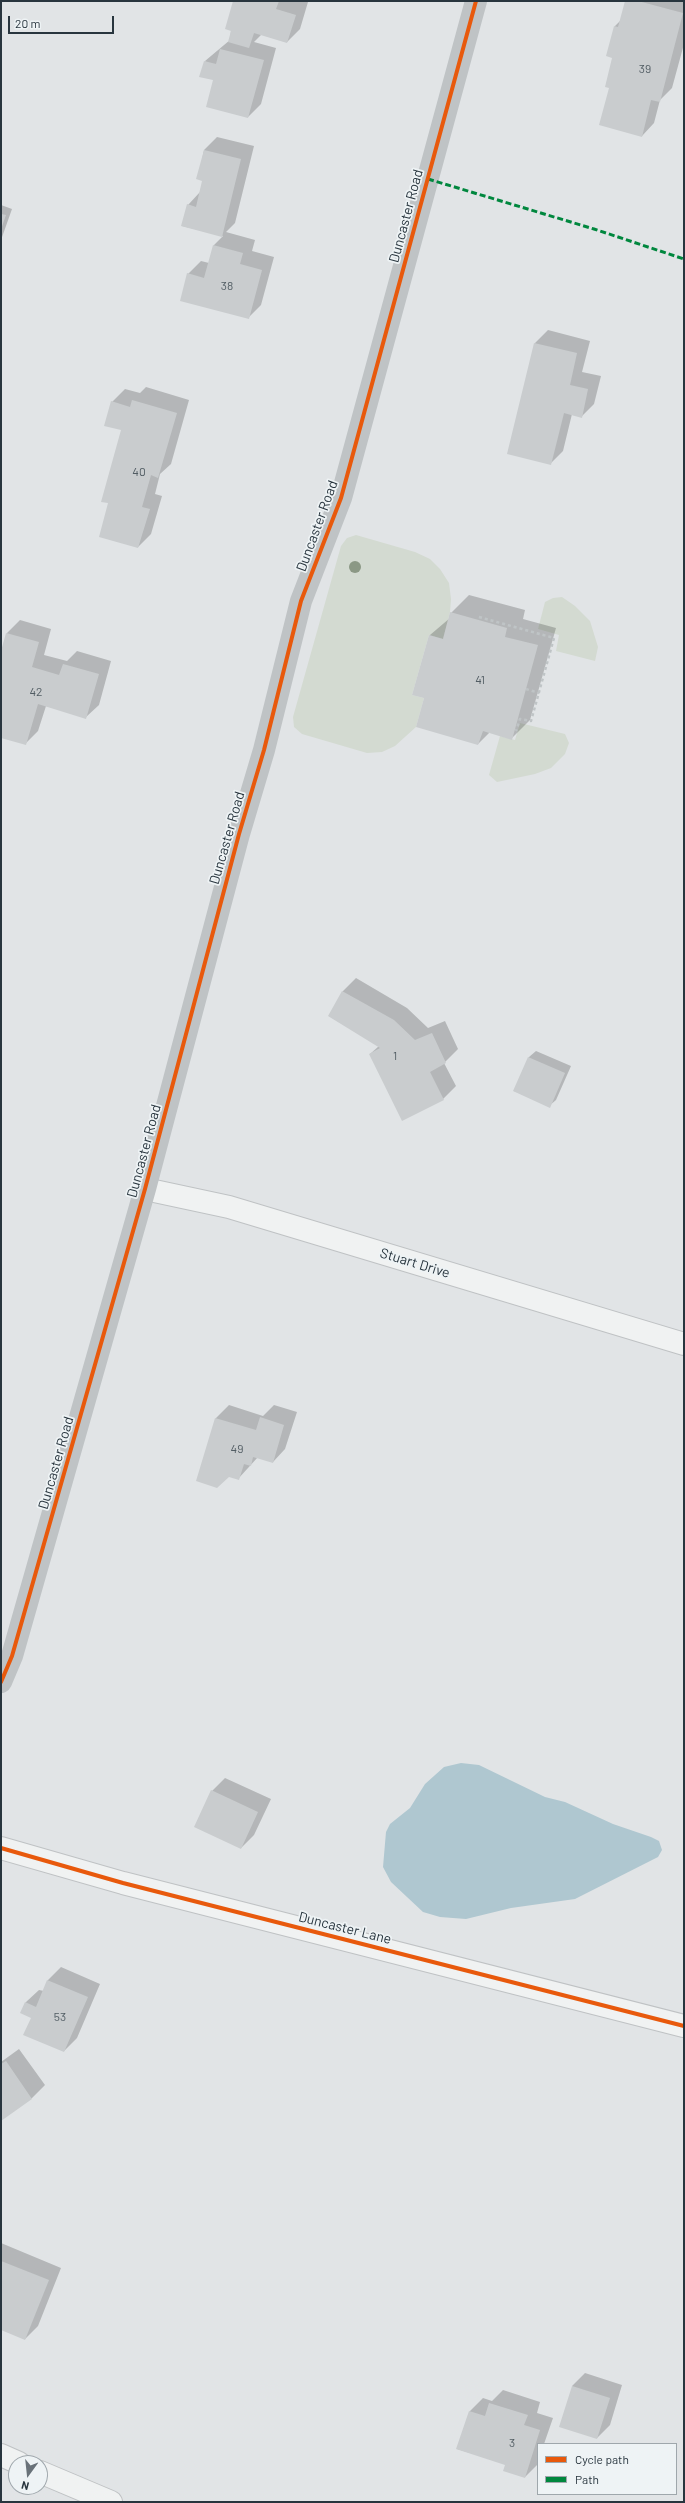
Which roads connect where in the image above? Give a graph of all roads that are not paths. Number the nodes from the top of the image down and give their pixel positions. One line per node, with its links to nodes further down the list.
1 (476, 1): 2 (street, Duncaster Road)
2 (146, 1189): 3 (street, Stuart Drive); 4 (street, Duncaster Road)
3 (684, 1344)
4 (1, 1682)
5 (1, 1848): 6 (street, Duncaster Lane)
6 (684, 2026)
7 (48, 2475): 8 (street)
8 (111, 2502)

